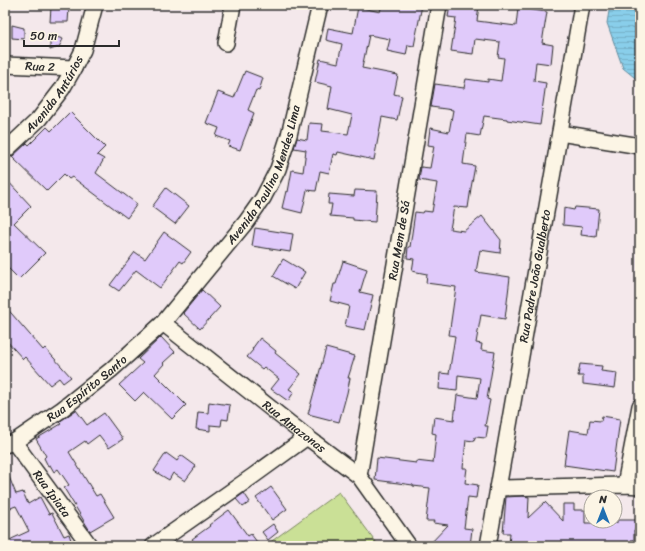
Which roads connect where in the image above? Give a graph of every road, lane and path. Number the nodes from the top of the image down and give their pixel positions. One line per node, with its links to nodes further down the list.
1 (95, 5): 8 (street, Avenida Antúrios)
2 (233, 5): 6 (street)
3 (320, 5): 12 (street, Avenida Paulino Mendes Lima)
4 (439, 5): 16 (street, Rua Mem de Sá)
5 (582, 5): 9 (street, Rua Padre João Gualberto)
6 (226, 43)
7 (5, 66): 8 (street, Rua 2)
8 (74, 68): 11 (street, Avenida Antúrios)
9 (560, 133): 10 (street); 19 (street, Rua Padre João Gualberto)
10 (640, 146)
11 (5, 151)
12 (163, 323): 14 (street, Rua Amazonas); 15 (street, Rua Espírito Santo)
13 (640, 406): 17 (street)
14 (307, 437): 16 (street, Rua Amazonas); 21 (street)
15 (10, 444): 20 (street, Rua Ipiata)
16 (359, 476): 22 (street, Rua Amazonas)
17 (625, 485): 18 (street); 19 (street)
18 (640, 486)
19 (498, 488): 23 (street, Rua Padre João Gualberto)
20 (90, 546)
21 (153, 546)
22 (408, 546)
23 (488, 546)

